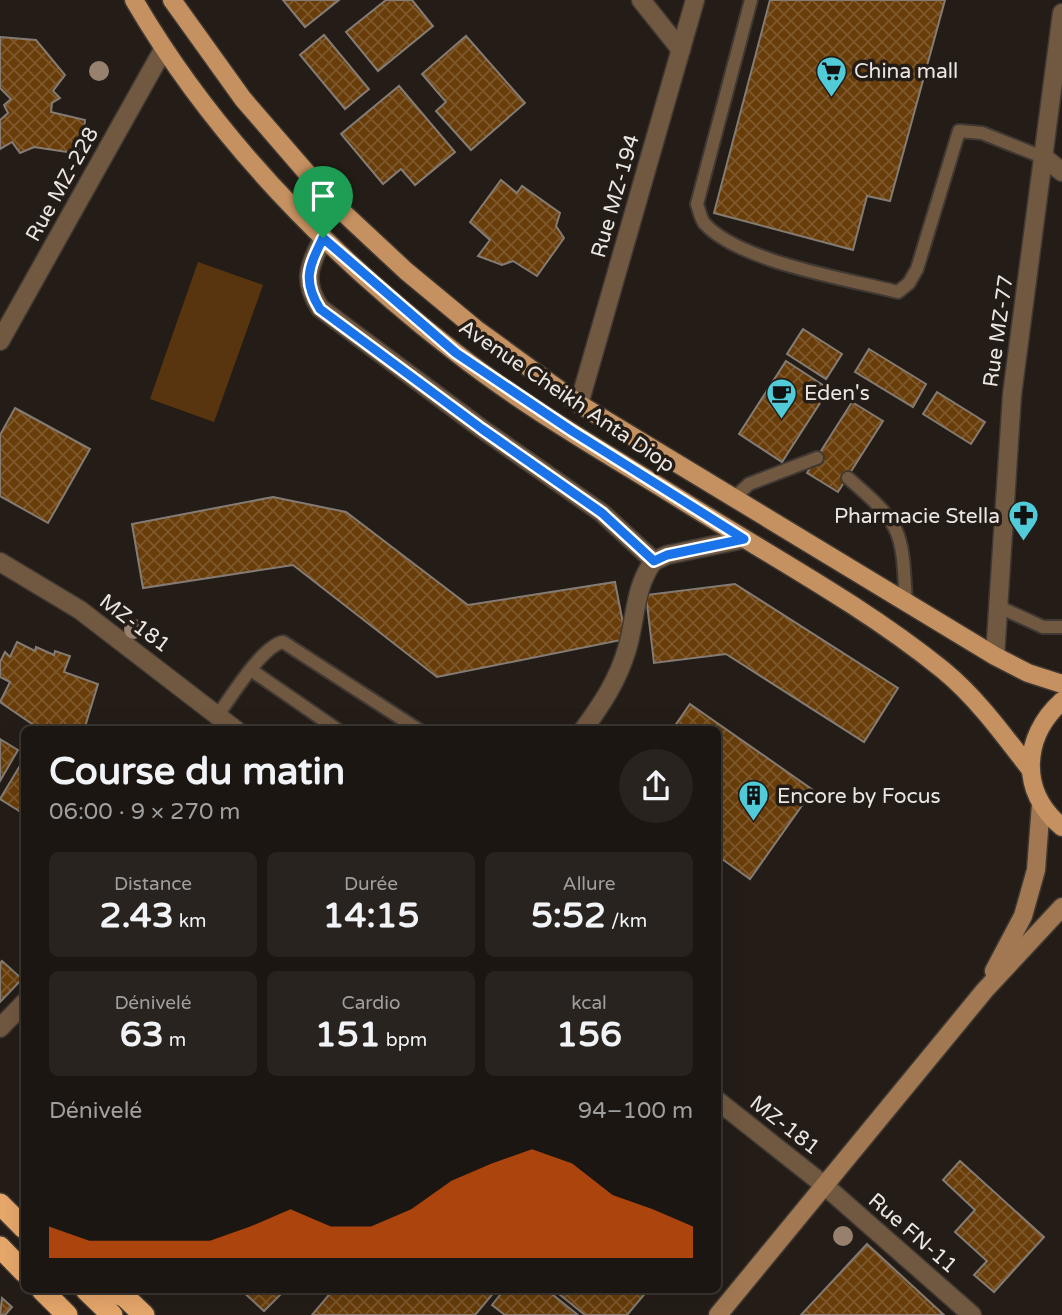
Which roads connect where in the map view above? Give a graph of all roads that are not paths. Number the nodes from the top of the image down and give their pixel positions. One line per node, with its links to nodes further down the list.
1 (134, 0): 7 (main road, Avenue Cheikh Anta Diop)
2 (172, 0): 13 (main road, Avenue Cheikh Anta Diop)
3 (641, 0): 8 (street)
4 (695, 0): 8 (street, Rue MZ-194)
5 (751, 0): 9 (lane)
6 (1062, 13): 9 (street, Rue MZ-77)
7 (163, 50): 11 (main road, Avenue Cheikh Anta Diop); 12 (street, Rue MZ-228)
8 (681, 50): 13 (street, Rue MZ-194)
9 (1045, 158): 10 (street); 21 (street, Rue MZ-77)
10 (1062, 172)
11 (323, 238): 17 (main road, Avenue Cheikh Anta Diop); 18 (street)
12 (0, 341)
13 (579, 404): 16 (main road, Avenue Cheikh Anta Diop)
14 (817, 458): 16 (lane)
15 (848, 478): 20 (lane)
16 (733, 499): 20 (main road, Avenue Cheikh Anta Diop)
17 (744, 539): 18 (street); 32 (main road, Avenue Cheikh Anta Diop)
18 (654, 561): 31 (street)
19 (0, 562): 27 (street, MZ-181)
20 (906, 604): 23 (main road, Avenue Cheikh Anta Diop)
21 (997, 606): 22 (lane); 23 (street, Rue MZ-77)
22 (1062, 626)
23 (995, 656): 25 (main road, Avenue Cheikh Anta Diop)
24 (251, 670): 27 (lane); 29 (lane); 30 (lane)
25 (1062, 684)
26 (1062, 701): 32 (main road)
27 (218, 715): 28 (street, MZ-181)
28 (231, 726)
29 (332, 726)
30 (413, 726)
31 (586, 726)
32 (1030, 769): 33 (main road)
33 (1041, 804): 34 (main road); 36 (main road)
34 (1062, 827)
35 (1062, 907): 36 (main road)
36 (985, 990): 40 (main road)
37 (21, 1006): 38 (street)
38 (0, 1028)
39 (721, 1103): 40 (street, MZ-181)
40 (824, 1185): 51 (main road); 52 (street, Rue FN-11)
41 (0, 1204): 42 (highway)
42 (21, 1225)
43 (0, 1247): 44 (highway)
44 (21, 1269)
45 (45, 1293): 48 (highway)
46 (89, 1293): 49 (highway)
47 (116, 1293): 50 (highway)
48 (64, 1313)
49 (112, 1315)
50 (144, 1315)
51 (718, 1315)
52 (972, 1315)

